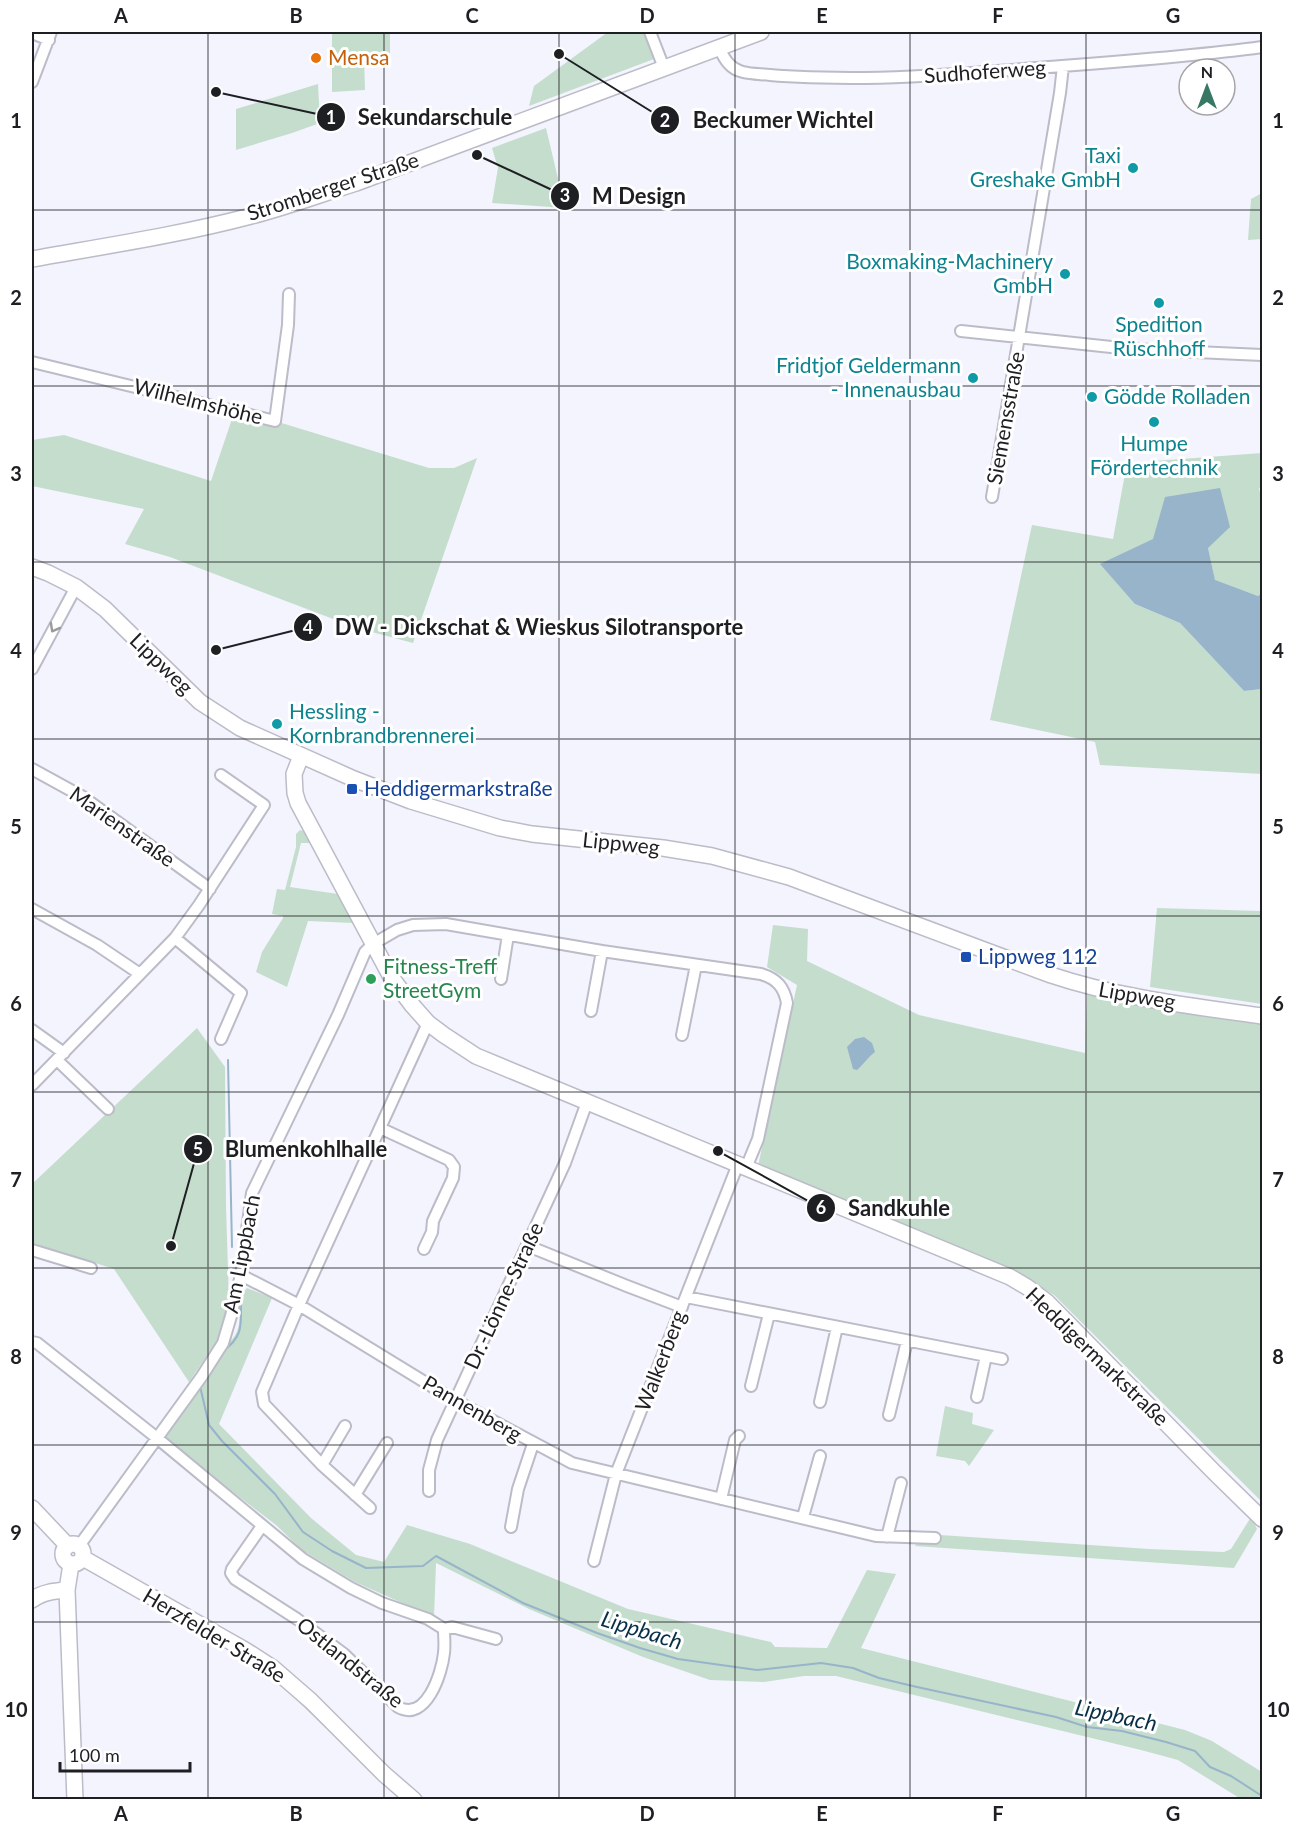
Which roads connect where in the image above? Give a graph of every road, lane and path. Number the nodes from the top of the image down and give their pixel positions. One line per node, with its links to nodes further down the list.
1 (650, 32): 8 (street)
2 (761, 32): 5 (street, Stromberger Straße)
3 (32, 33): 4 (street)
4 (50, 36): 9 (street)
5 (719, 47): 7 (street, Sudhoferweg); 8 (street, Stromberger Straße)
6 (1263, 47): 7 (street, Sudhoferweg)
7 (1063, 66): 13 (street, Siemensstraße)
8 (664, 68): 10 (street, Stromberger Straße)
9 (32, 82)
10 (32, 258)
11 (289, 294): 15 (street, Wilhelmshöhe)
12 (961, 331): 13 (street, Siemensstraße)
13 (1020, 338): 14 (street, Siemensstraße); 16 (street, Siemensstraße)
14 (1263, 355)
15 (32, 362)
16 (992, 497)
17 (32, 567): 18 (street, Lippweg)
18 (76, 587): 19 (street, one-way to 19); 20 (street, Lippweg)
19 (32, 669)
20 (301, 756): 27 (street, Heddigermarkstraße); 33 (street, Lippweg)
21 (32, 769): 23 (street, Marienstraße)
22 (220, 776): 23 (street)
23 (210, 889): 26 (street)
24 (32, 909): 30 (street)
25 (508, 935): 27 (street); 28 (street); 31 (street)
26 (175, 938): 30 (street); 37 (street)
27 (373, 944): 34 (street, Heddigermarkstraße); 48 (street, Am Lippbach)
28 (602, 951): 29 (street); 32 (street)
29 (696, 965): 36 (street); 43 (street, Walkerberg)
30 (140, 974): 38 (street)
31 (501, 979)
32 (591, 1011)
33 (1263, 1016)
34 (429, 1023): 40 (street, Heddigermarkstraße); 42 (street)
35 (32, 1030): 38 (street)
36 (682, 1035)
37 (220, 1039)
38 (60, 1056): 39 (street); 41 (street)
39 (32, 1085)
40 (587, 1102): 43 (street, Heddigermarkstraße); 44 (street, Dr.-Lönne-Straße)
41 (108, 1109)
42 (380, 1128): 45 (street); 50 (street)
43 (742, 1166): 49 (street, Walkerberg); 77 (street, Heddigermarkstraße)
44 (528, 1246): 49 (street); 59 (street, Dr.-Lönne-Straße)
45 (423, 1249)
46 (32, 1250): 47 (street)
47 (91, 1268)
48 (241, 1275): 50 (street, Pannenberg); 64 (street, Am Lippbach)
49 (684, 1302): 51 (street); 69 (street, Walkerberg)
50 (299, 1305): 59 (street, Pannenberg); 68 (street)
51 (769, 1314): 52 (street); 57 (street)
52 (837, 1327): 53 (street); 60 (street)
53 (907, 1341): 55 (street); 61 (street)
54 (32, 1342): 64 (street)
55 (986, 1356): 56 (street); 58 (street)
56 (1002, 1359)
57 (751, 1386)
58 (977, 1397)
59 (454, 1400): 66 (street, Pannenberg); 71 (street, Dr.-Lönne-Straße)
60 (820, 1402)
61 (889, 1415)
62 (345, 1426): 68 (street)
63 (739, 1436): 73 (street)
64 (157, 1438): 78 (street); 82 (street, Am Lippbach)
65 (387, 1443): 72 (street)
66 (533, 1444): 69 (street, Pannenberg); 79 (street)
67 (820, 1456): 76 (street)
68 (322, 1464): 72 (street)
69 (616, 1474): 73 (street, Pannenberg); 83 (street, Walkerberg)
70 (901, 1483): 80 (street)
71 (429, 1491)
72 (355, 1495): 75 (street)
73 (721, 1499): 76 (street, Pannenberg)
74 (32, 1508): 82 (street, Herzfelder Straße)
75 (370, 1508)
76 (803, 1517): 80 (street, Pannenberg)
77 (1263, 1519)
78 (262, 1526): 86 (street); 86 (street, Ostlandstraße)
79 (511, 1527)
80 (887, 1538): 81 (street, Pannenberg)
81 (935, 1538)
82 (75, 1553): 84 (street); 89 (street, Herzfelder Straße)
83 (594, 1561)
84 (67, 1590): 85 (street); 88 (street)
85 (32, 1600)
86 (444, 1629): 87 (street)
87 (496, 1639)
88 (75, 1800)
89 (414, 1800)

